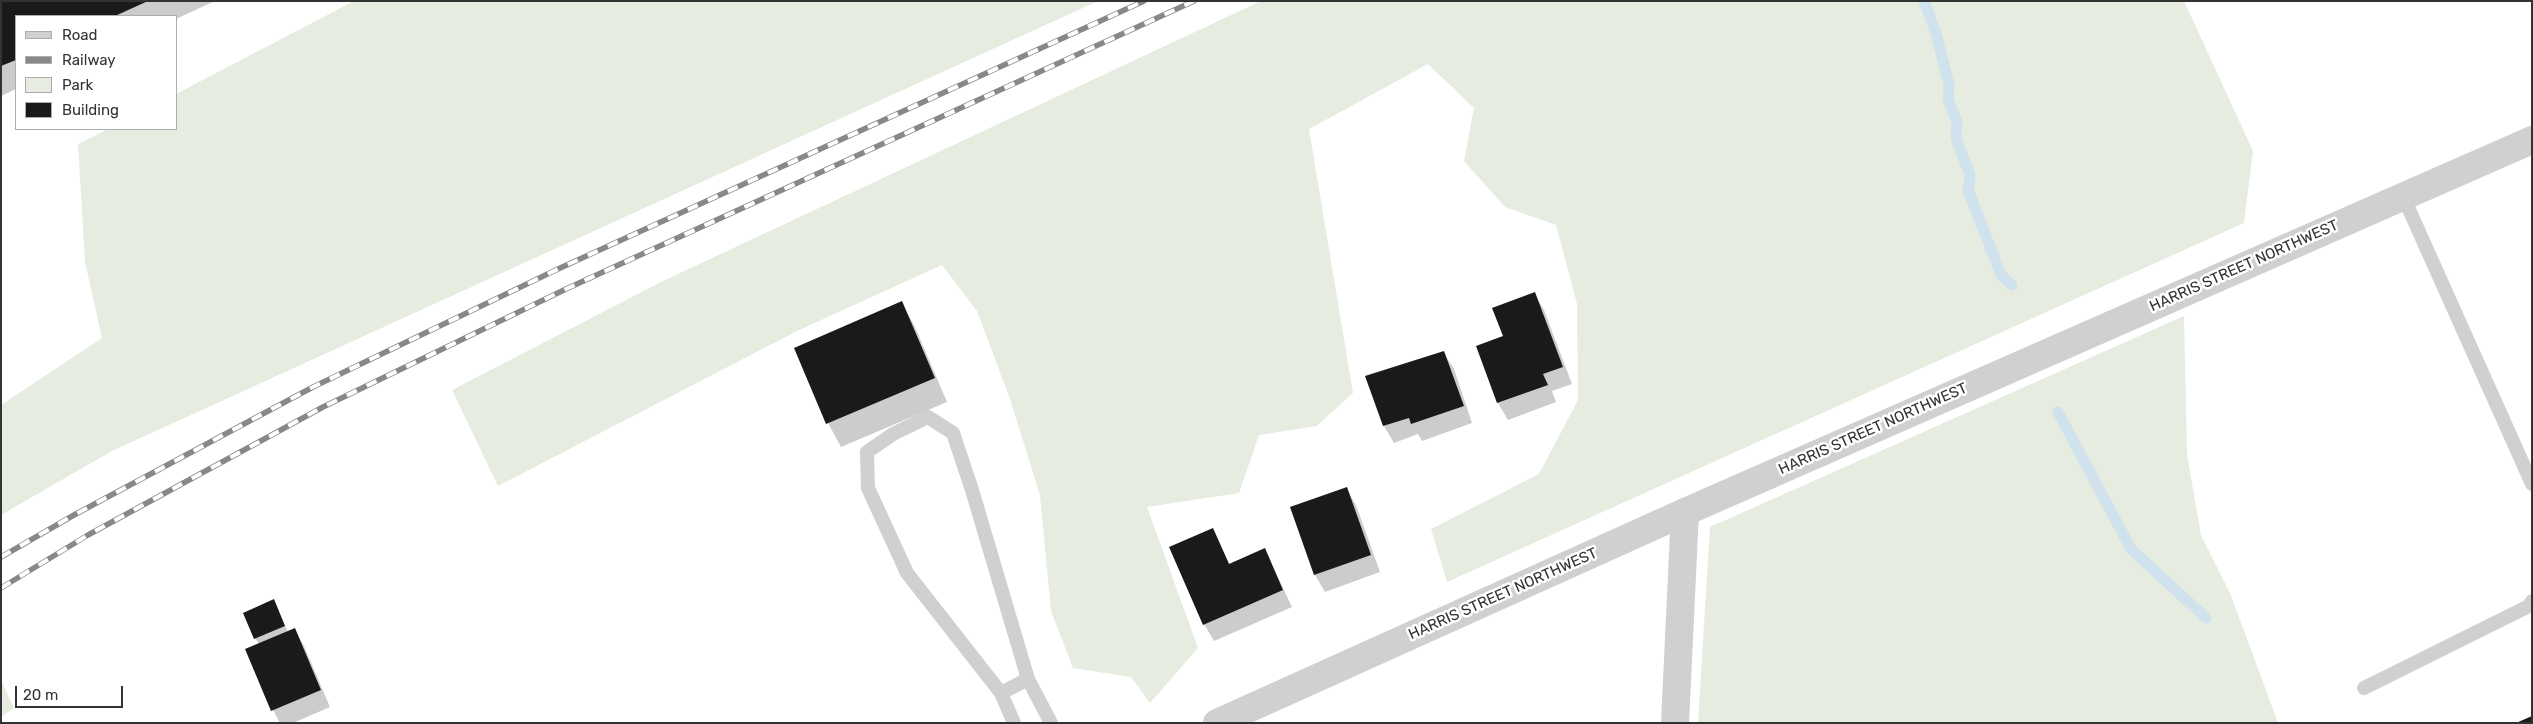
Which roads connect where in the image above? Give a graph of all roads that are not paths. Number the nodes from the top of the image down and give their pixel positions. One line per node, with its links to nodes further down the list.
1 (2532, 140): 2 (street, HARRIS STREET NORTHWEST)
2 (2403, 196): 3 (lane); 4 (street, HARRIS STREET NORTHWEST)
3 (2532, 484)
4 (1685, 512): 11 (street, HARRIS STREET NORTHWEST); 12 (street)
5 (2532, 601): 7 (lane)
6 (1028, 679): 8 (lane); 8 (lane); 10 (lane)
7 (2364, 688)
8 (1001, 693): 9 (lane)
9 (1014, 723)
10 (1050, 723)
11 (1217, 723)
12 (1675, 723)

